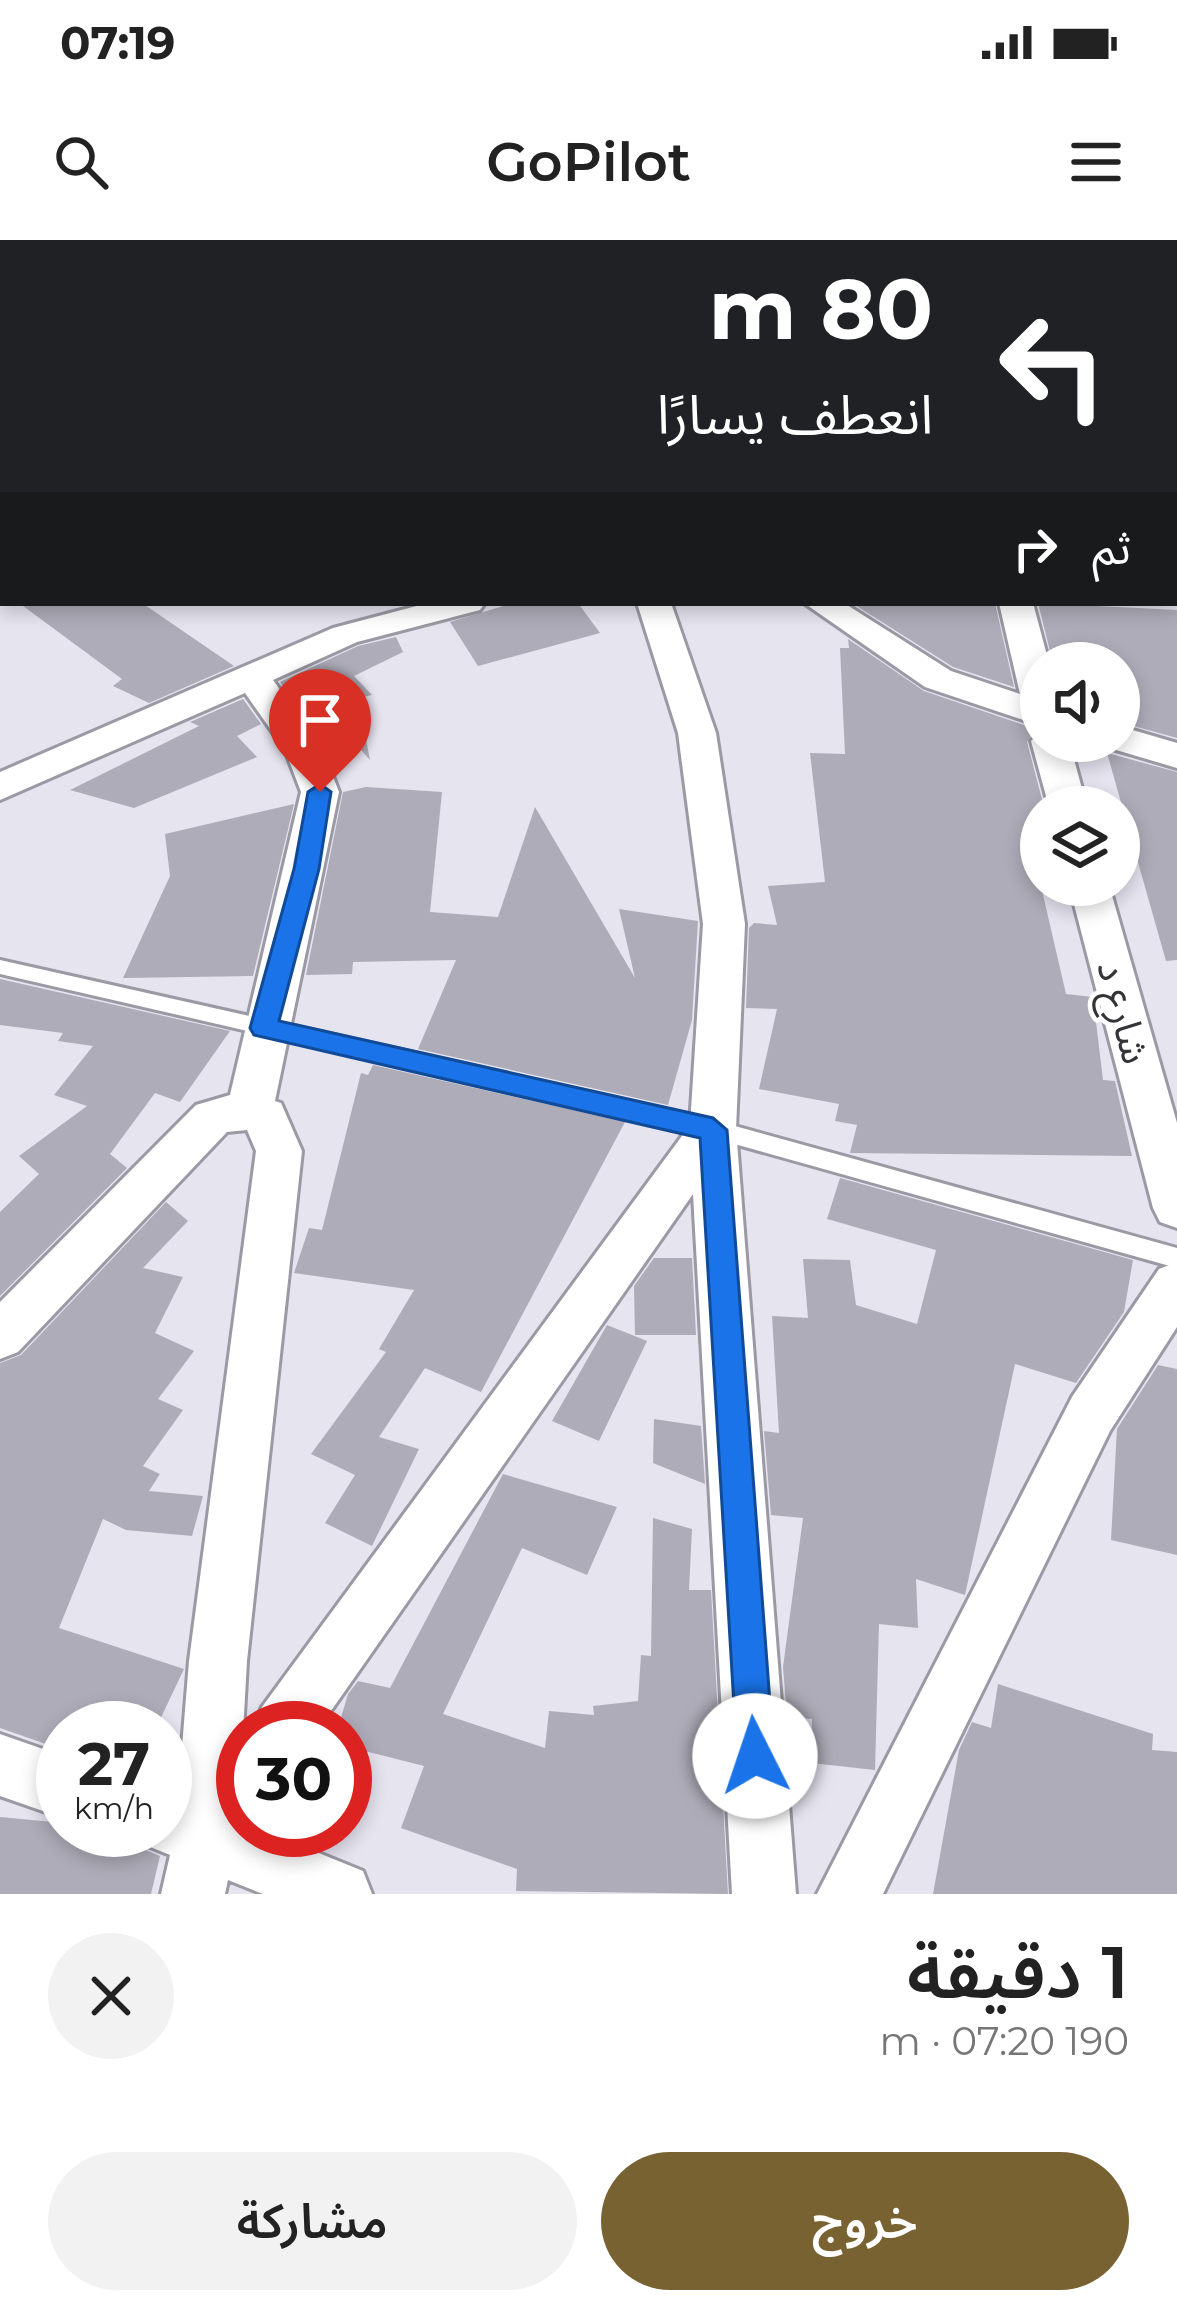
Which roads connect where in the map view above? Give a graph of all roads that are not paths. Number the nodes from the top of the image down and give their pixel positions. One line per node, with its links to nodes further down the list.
1 (456, 606): 6 (street)
2 (654, 606): 15 (street)
3 (826, 606): 7 (street)
4 (1017, 606): 5 (street)
5 (1025, 642)
6 (250, 674): 10 (street); 13 (street)
7 (1020, 704)
8 (1140, 745): 9 (street)
9 (1177, 756)
10 (0, 787)
11 (1096, 906): 16 (street, شارع د)
12 (0, 967): 13 (lane)
13 (264, 1028): 14 (street); 15 (lane)
14 (250, 1112): 19 (street); 24 (street)
15 (713, 1130): 17 (lane); 20 (street); 28 (street)
16 (1177, 1208)
17 (1177, 1258)
18 (1177, 1285): 29 (street)
19 (0, 1336)
20 (302, 1701)
21 (0, 1765): 22 (street)
22 (36, 1778)
23 (216, 1817): 25 (street)
24 (192, 1826)
25 (192, 1846)
26 (192, 1852): 27 (street)
27 (340, 1894)
28 (764, 1894)
29 (850, 1894)

